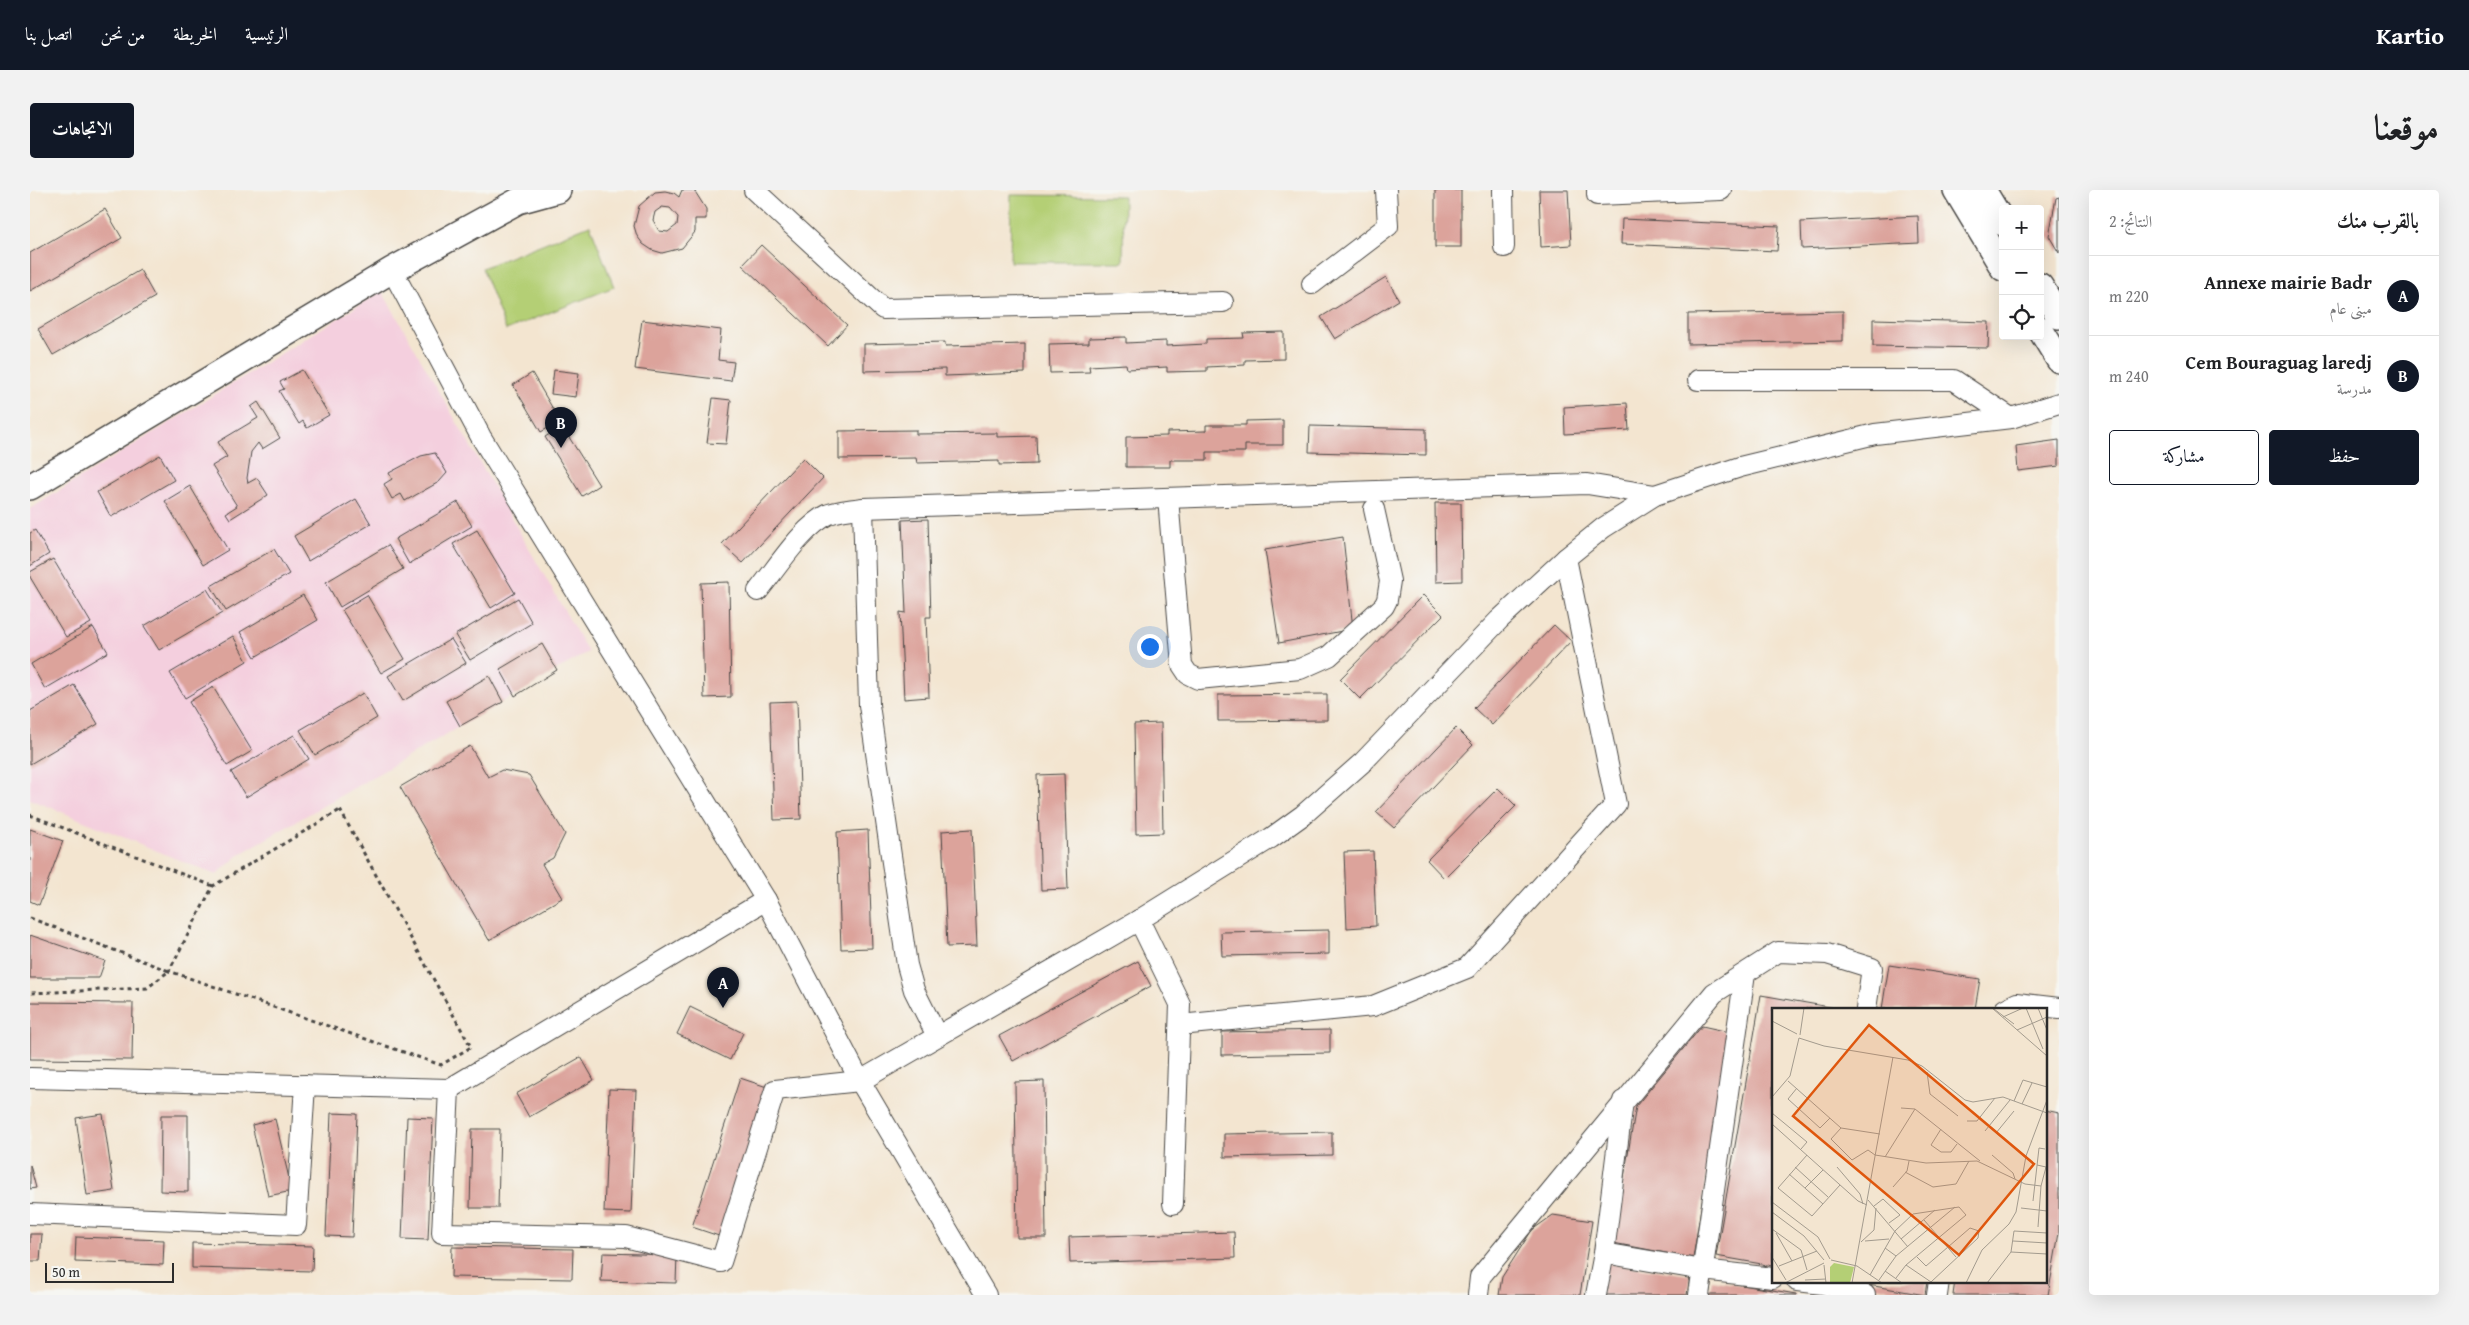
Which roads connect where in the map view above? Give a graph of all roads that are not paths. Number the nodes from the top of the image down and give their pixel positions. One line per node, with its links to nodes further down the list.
1 (558, 190): 12 (main road)
2 (754, 190): 15 (street)
3 (1386, 190): 13 (street)
4 (1503, 190): 10 (street)
5 (1597, 190): 6 (street)
6 (1720, 190)
7 (1956, 190): 11 (main road)
8 (1983, 190): 9 (main road)
9 (1999, 216)
10 (1504, 247)
11 (1999, 261)
12 (392, 270): 22 (main road); 29 (street)
13 (1312, 284)
14 (2044, 292): 16 (main road)
15 (1223, 302)
16 (2059, 316)
17 (2044, 336): 18 (main road)
18 (2059, 360)
19 (1698, 380): 21 (street)
20 (2059, 403): 21 (street)
21 (2011, 418): 23 (street)
22 (30, 487)
23 (1655, 495): 24 (street); 27 (street)
24 (1168, 498): 25 (street); 26 (street)
25 (864, 508): 28 (street); 36 (street)
26 (1374, 509)
27 (1566, 558): 30 (street); 35 (street)
28 (758, 591)
29 (766, 900): 38 (street); 40 (street)
30 (1139, 920): 35 (street); 36 (street)
31 (1745, 974): 32 (street); 41 (street); 45 (street)
32 (1866, 1008)
33 (2007, 1008): 34 (street)
34 (2059, 1008)
35 (1180, 1025): 42 (street)
36 (937, 1036): 38 (street)
37 (30, 1078): 39 (street)
38 (860, 1082): 40 (street); 50 (street)
39 (305, 1085): 40 (street); 43 (street)
40 (449, 1089)
41 (1623, 1101): 44 (street); 51 (street)
42 (1174, 1204)
43 (30, 1214)
44 (1604, 1253): 45 (street); 52 (street)
45 (1704, 1270): 46 (street); 53 (street)
46 (1772, 1278)
47 (1801, 1282): 49 (street)
48 (1939, 1282): 55 (street)
49 (1822, 1287): 54 (street)
50 (986, 1295)
51 (1478, 1295)
52 (1596, 1295)
53 (1699, 1295)
54 (1865, 1295)
55 (1937, 1295)

